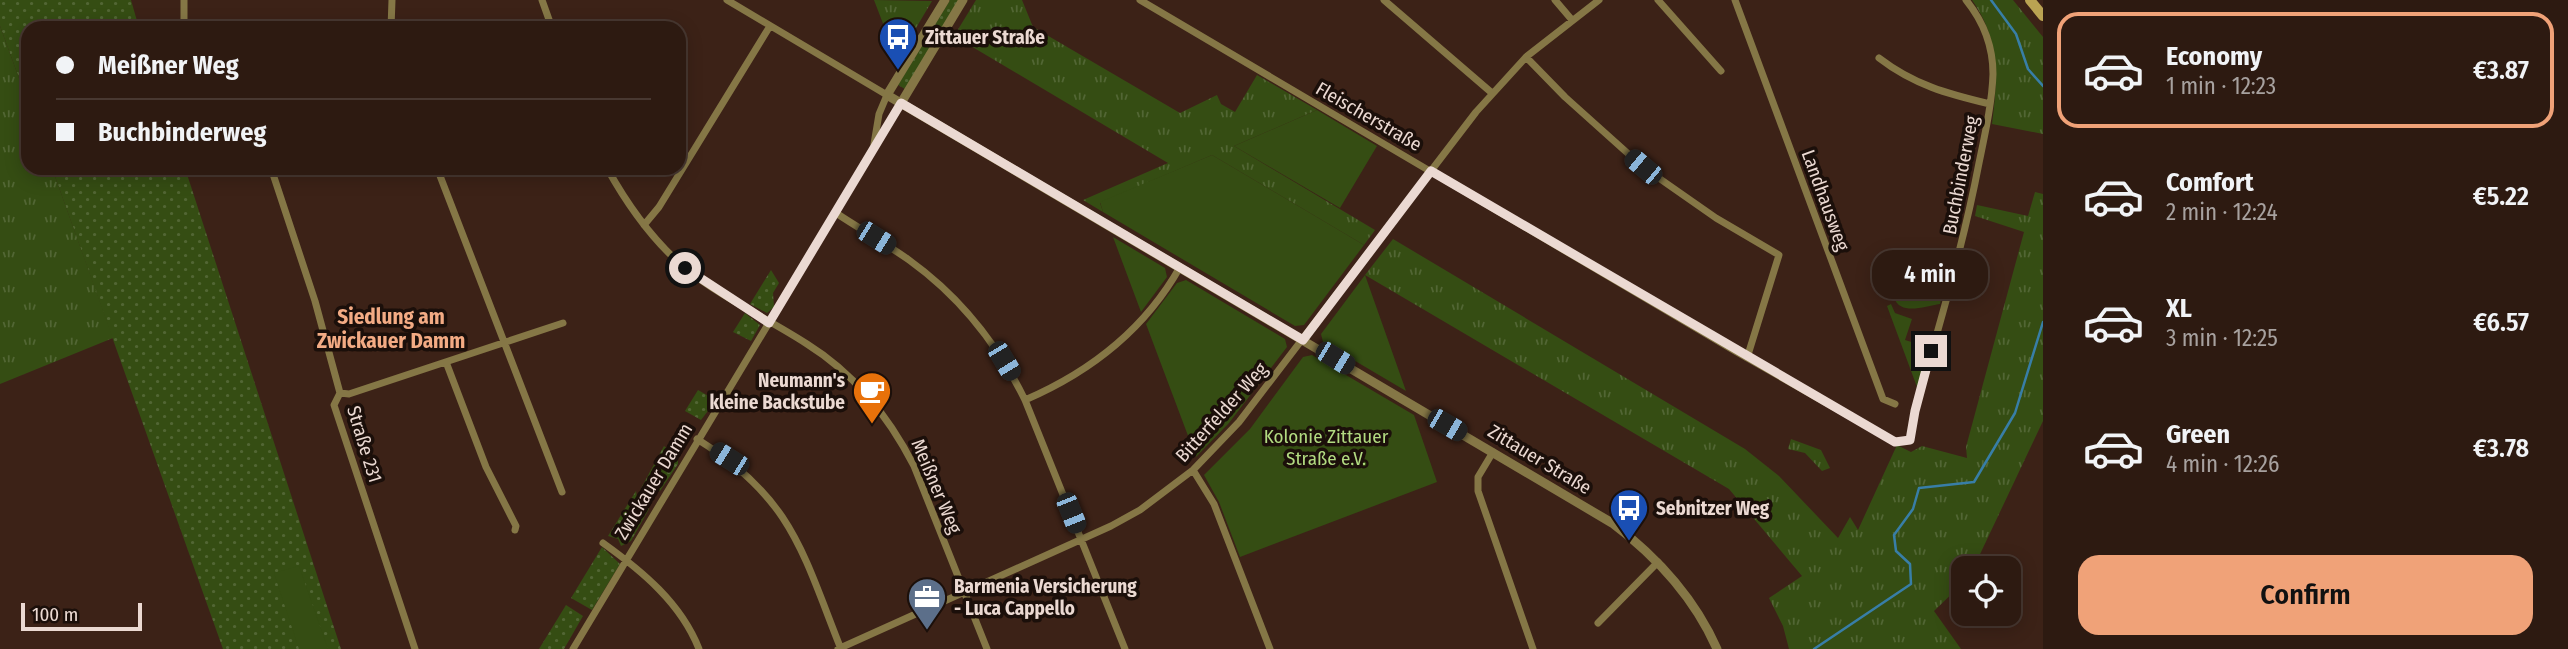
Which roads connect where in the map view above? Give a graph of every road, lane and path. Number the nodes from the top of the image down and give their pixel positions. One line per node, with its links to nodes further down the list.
1 (184, 0): 17 (street)
2 (392, 0): 18 (street)
3 (542, 0): 19 (street)
4 (727, 0): 20 (street, Zittauer Straße)
5 (945, 0): 25 (street, Zwickauer Damm)
6 (963, 0): 26 (street, Zwickauer Damm)
7 (1140, 0): 30 (street, Fleischerstraße)
8 (1384, 0): 24 (street)
9 (1555, 0): 16 (street)
10 (1600, 0): 16 (street, Bitterfelder Weg)
11 (1658, 0): 23 (street)
12 (1735, 0): 46 (street, Landhausweg)
13 (1966, 0): 27 (street, Buchbinderweg)
14 (2030, 0): 15 (main road)
15 (2043, 16)
16 (1572, 20): 21 (street, Bitterfelder Weg)
17 (184, 21)
18 (391, 21)
19 (550, 21)
20 (770, 26): 25 (street, Zittauer Straße); 29 (street)
21 (1526, 57): 24 (street, Bitterfelder Weg); 42 (street)
22 (1879, 58): 27 (street)
23 (1721, 71)
24 (1492, 93): 30 (street, Bitterfelder Weg)
25 (887, 95): 26 (street, Zittauer Straße); 28 (street, Zwickauer Damm)
26 (901, 103): 28 (street, Zwickauer Damm); 37 (street, Zittauer Straße)
27 (1990, 104): 48 (street, Buchbinderweg)
28 (873, 152): 35 (street, Zwickauer Damm)
29 (686, 163)
30 (1431, 171): 40 (street, Bitterfelder Weg); 42 (street, Fleischerstraße)
31 (273, 175): 44 (street, Straße 231)
32 (440, 175): 41 (street)
33 (611, 175): 36 (street, Meißner Weg)
34 (679, 175): 36 (street)
35 (836, 213): 39 (street, Zwickauer Damm); 45 (street)
36 (643, 225): 39 (street, Meißner Weg)
37 (1180, 267): 40 (street, Zittauer Straße); 45 (street)
38 (564, 323): 41 (street)
39 (769, 323): 47 (street, Zwickauer Damm); 57 (street, Meißner Weg)
40 (1303, 340): 49 (street, Zittauer Straße); 50 (street, Bitterfelder Weg)
41 (504, 342): 43 (street); 51 (street)
42 (1747, 358): 48 (street, Fleischerstraße)
43 (446, 362): 44 (street); 52 (street)
44 (341, 393): 59 (street, Straße 231)
45 (1025, 400): 53 (street)
46 (1895, 404)
47 (698, 439): 55 (street, Zwickauer Damm); 62 (street)
48 (1910, 440)
49 (1493, 452): 56 (street, Zittauer Straße); 66 (street)
50 (1193, 470): 53 (street, Bitterfelder Weg); 65 (street)
51 (562, 492)
52 (515, 530)
53 (1082, 541): 57 (street, Bitterfelder Weg); 64 (street)
54 (603, 543): 55 (street)
55 (626, 559): 60 (street, Zwickauer Damm); 61 (street)
56 (1658, 562): 58 (street); 67 (street, Zittauer Straße)
57 (964, 592): 62 (street, Bitterfelder Weg); 63 (street, Meißner Weg)
58 (1598, 623)
59 (415, 649)
60 (573, 649)
61 (699, 649)
62 (840, 649)
63 (987, 649)
64 (1125, 649)
65 (1270, 649)
66 (1533, 649)
67 (1717, 649)

